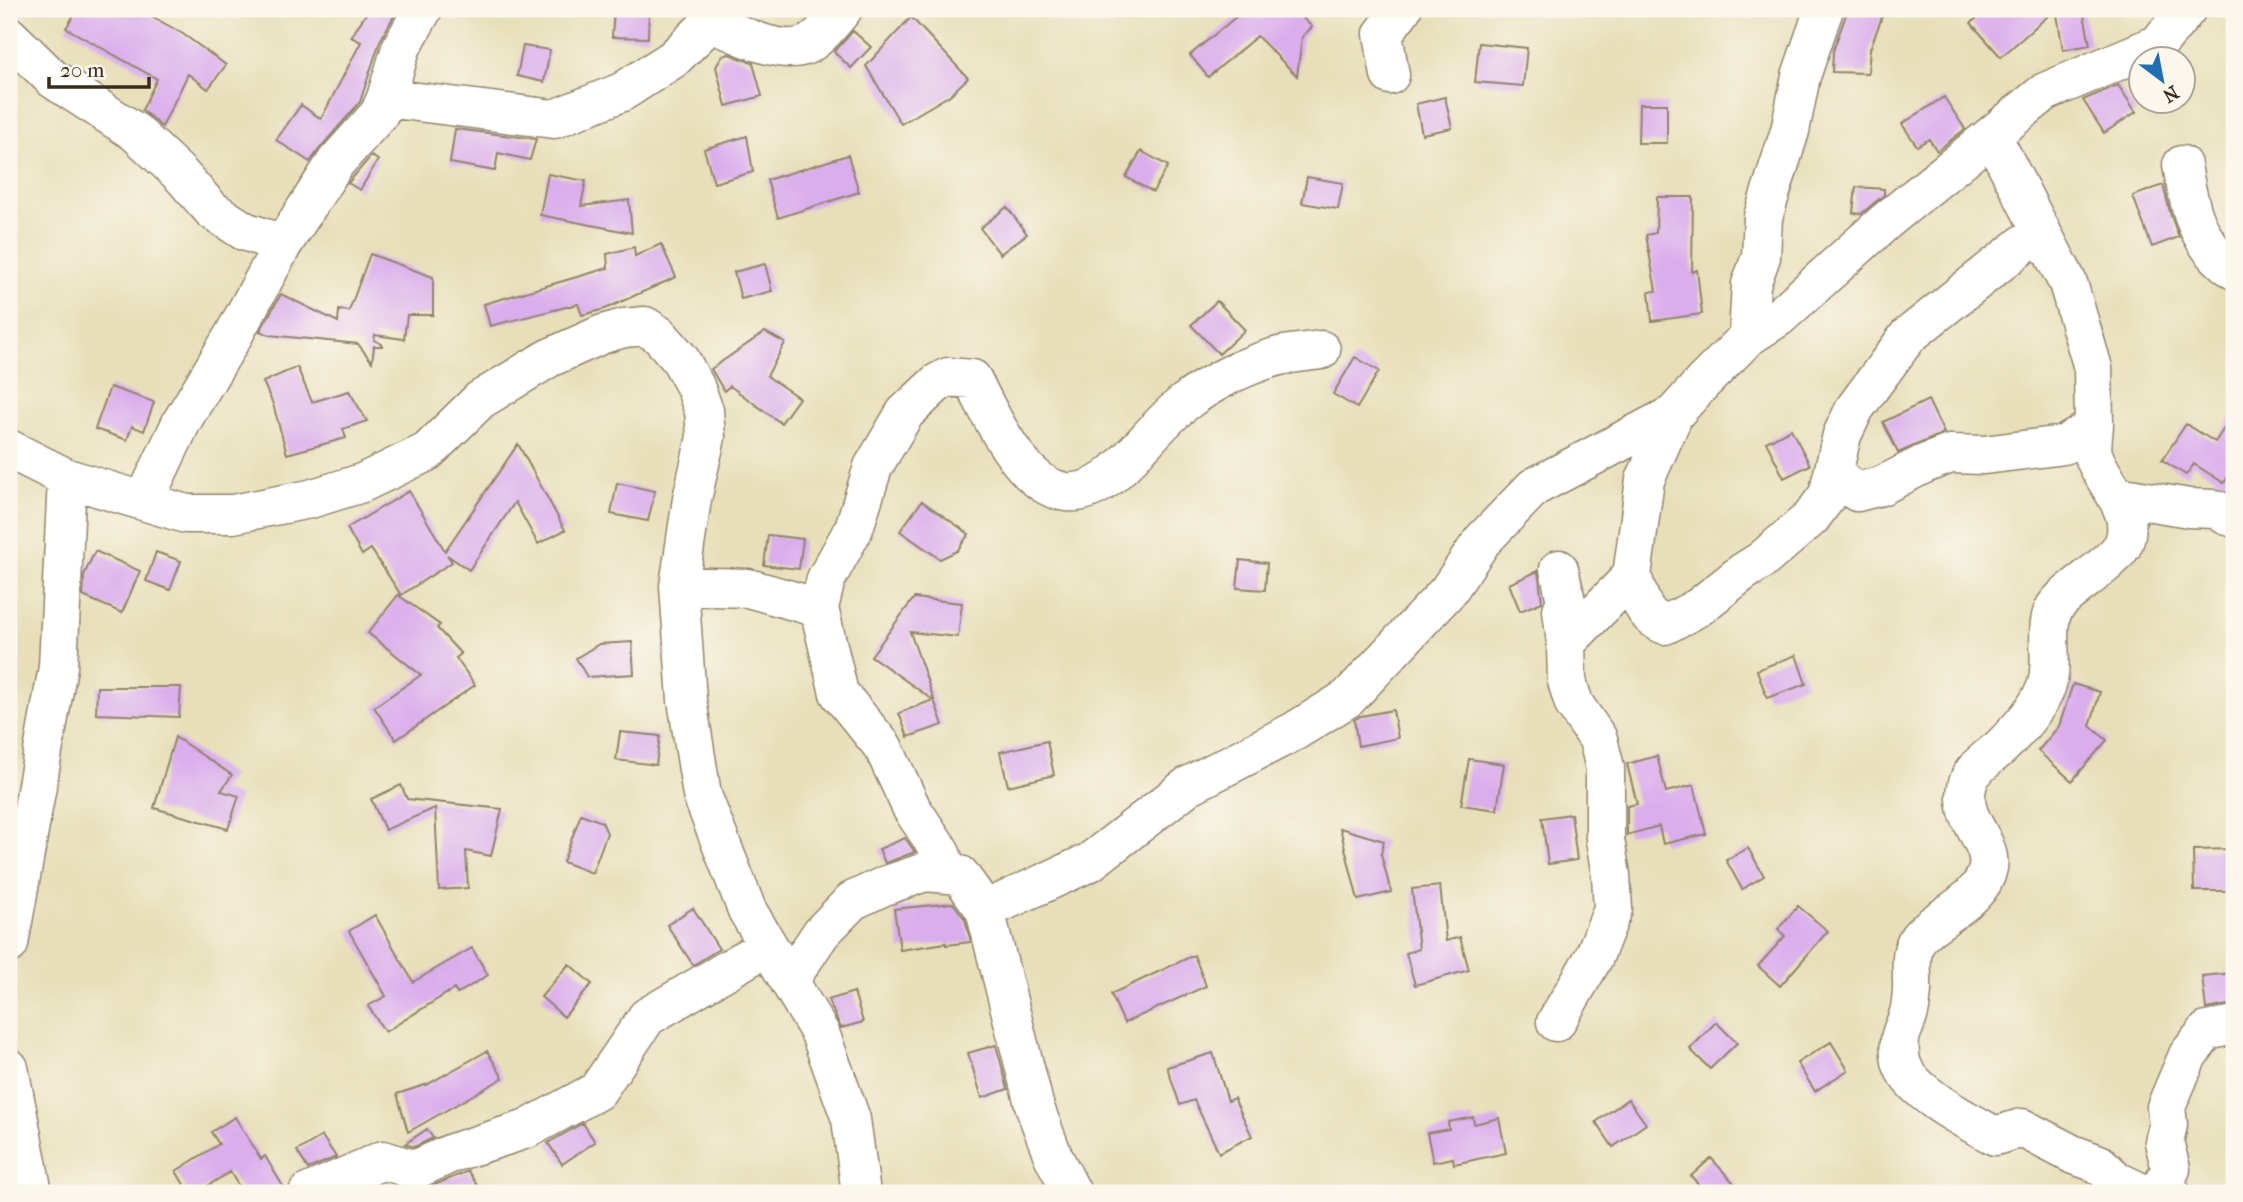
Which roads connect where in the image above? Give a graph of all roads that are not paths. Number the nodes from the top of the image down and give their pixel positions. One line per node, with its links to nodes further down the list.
1 (423, 9): 9 (street)
2 (843, 9): 6 (street)
3 (1402, 9): 8 (street)
4 (1824, 9): 15 (street)
5 (2187, 9): 10 (street)
6 (714, 16): 9 (street)
7 (9, 36): 13 (street)
8 (1390, 75)
9 (387, 98): 13 (street)
10 (1992, 135): 12 (street); 15 (street)
11 (2182, 165): 14 (street)
12 (2041, 230): 18 (street); 20 (street)
13 (282, 244): 23 (street)
14 (2234, 270)
15 (1748, 337): 17 (street)
16 (1321, 350): 28 (street)
17 (1674, 414): 26 (street); 31 (street)
18 (2094, 423): 20 (street); 22 (street)
19 (9, 449): 21 (street)
20 (1834, 474): 26 (street)
21 (67, 478): 23 (street); 32 (street)
22 (2117, 496): 24 (street); 38 (street)
23 (144, 501): 27 (street)
24 (2234, 518)
25 (1559, 569): 29 (street)
26 (1632, 576): 29 (street)
27 (679, 586): 28 (street); 33 (street)
28 (819, 608): 30 (street)
29 (1566, 643): 35 (street)
30 (949, 874): 31 (street); 34 (street)
31 (985, 910): 42 (street)
32 (9, 944)
33 (768, 946): 34 (street); 40 (street)
34 (789, 981): 41 (street)
35 (1556, 1022)
36 (2234, 1025): 38 (street)
37 (9, 1068): 39 (street)
38 (2167, 1189)
39 (33, 1193)
40 (308, 1193)
41 (861, 1193)
42 (1072, 1193)

